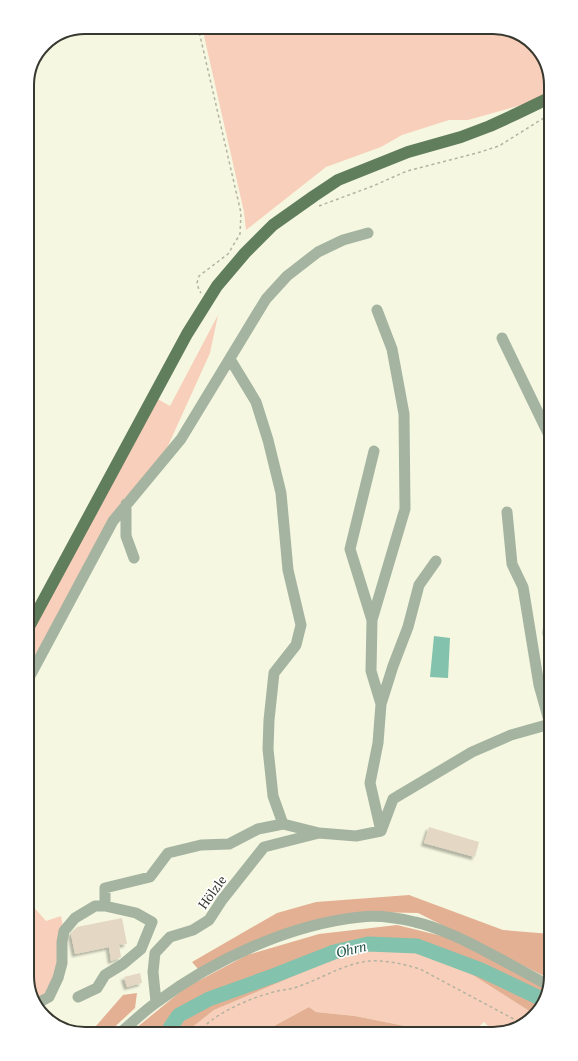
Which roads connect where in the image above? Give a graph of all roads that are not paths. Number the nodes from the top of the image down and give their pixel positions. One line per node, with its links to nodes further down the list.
1 (544, 100): 12 (main road)
2 (368, 233): 5 (street)
3 (377, 310): 13 (street)
4 (502, 338): 6 (street)
5 (230, 359): 8 (street); 18 (street)
6 (544, 426)
7 (374, 451): 13 (street)
8 (126, 504): 10 (street); 14 (street)
9 (507, 512): 15 (street)
10 (134, 558)
11 (436, 561): 16 (street)
12 (34, 618)
13 (372, 620): 16 (street)
14 (34, 669)
15 (544, 703)
16 (381, 704): 19 (street)
17 (544, 726): 19 (street)
18 (283, 824): 20 (street); 21 (street)
19 (381, 831): 20 (street, Hölzle)
20 (319, 833): 25 (street, Hölzle)
21 (105, 906): 23 (street); 24 (street)
22 (544, 983): 25 (street)
23 (78, 997)
24 (41, 1001)
25 (156, 1002): 26 (street)
26 (128, 1027)

